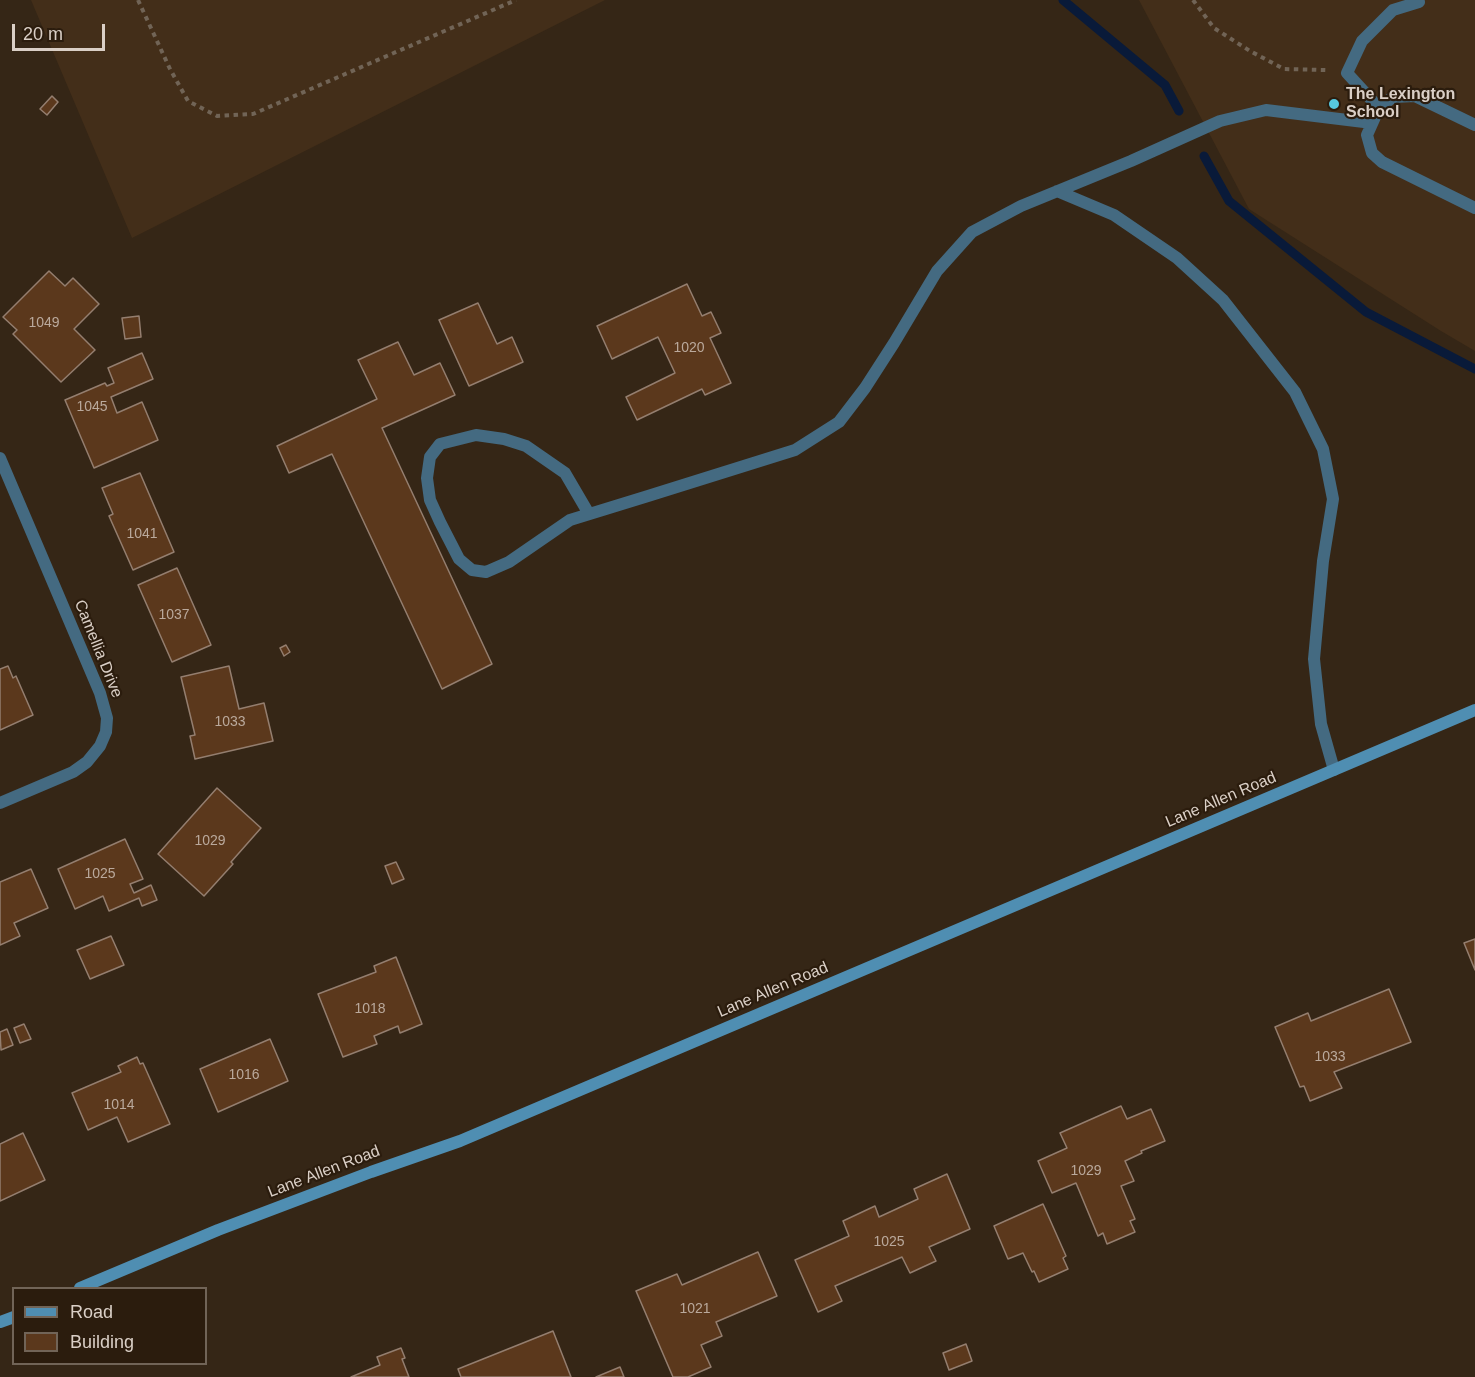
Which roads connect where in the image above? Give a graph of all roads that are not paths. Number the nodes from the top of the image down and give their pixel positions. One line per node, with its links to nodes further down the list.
1 (1419, 2): 2 (street)
2 (1379, 108): 3 (street); 4 (street)
3 (1372, 123): 5 (street); 6 (street)
4 (1475, 125)
5 (1057, 191): 8 (street); 10 (street)
6 (1475, 208)
7 (0, 458): 11 (street, Camellia Drive)
8 (589, 514): 8 (street)
9 (1475, 710): 10 (street, Lane Allen Road)
10 (1334, 770): 12 (street, Lane Allen Road)
11 (0, 803)
12 (82, 1287)

